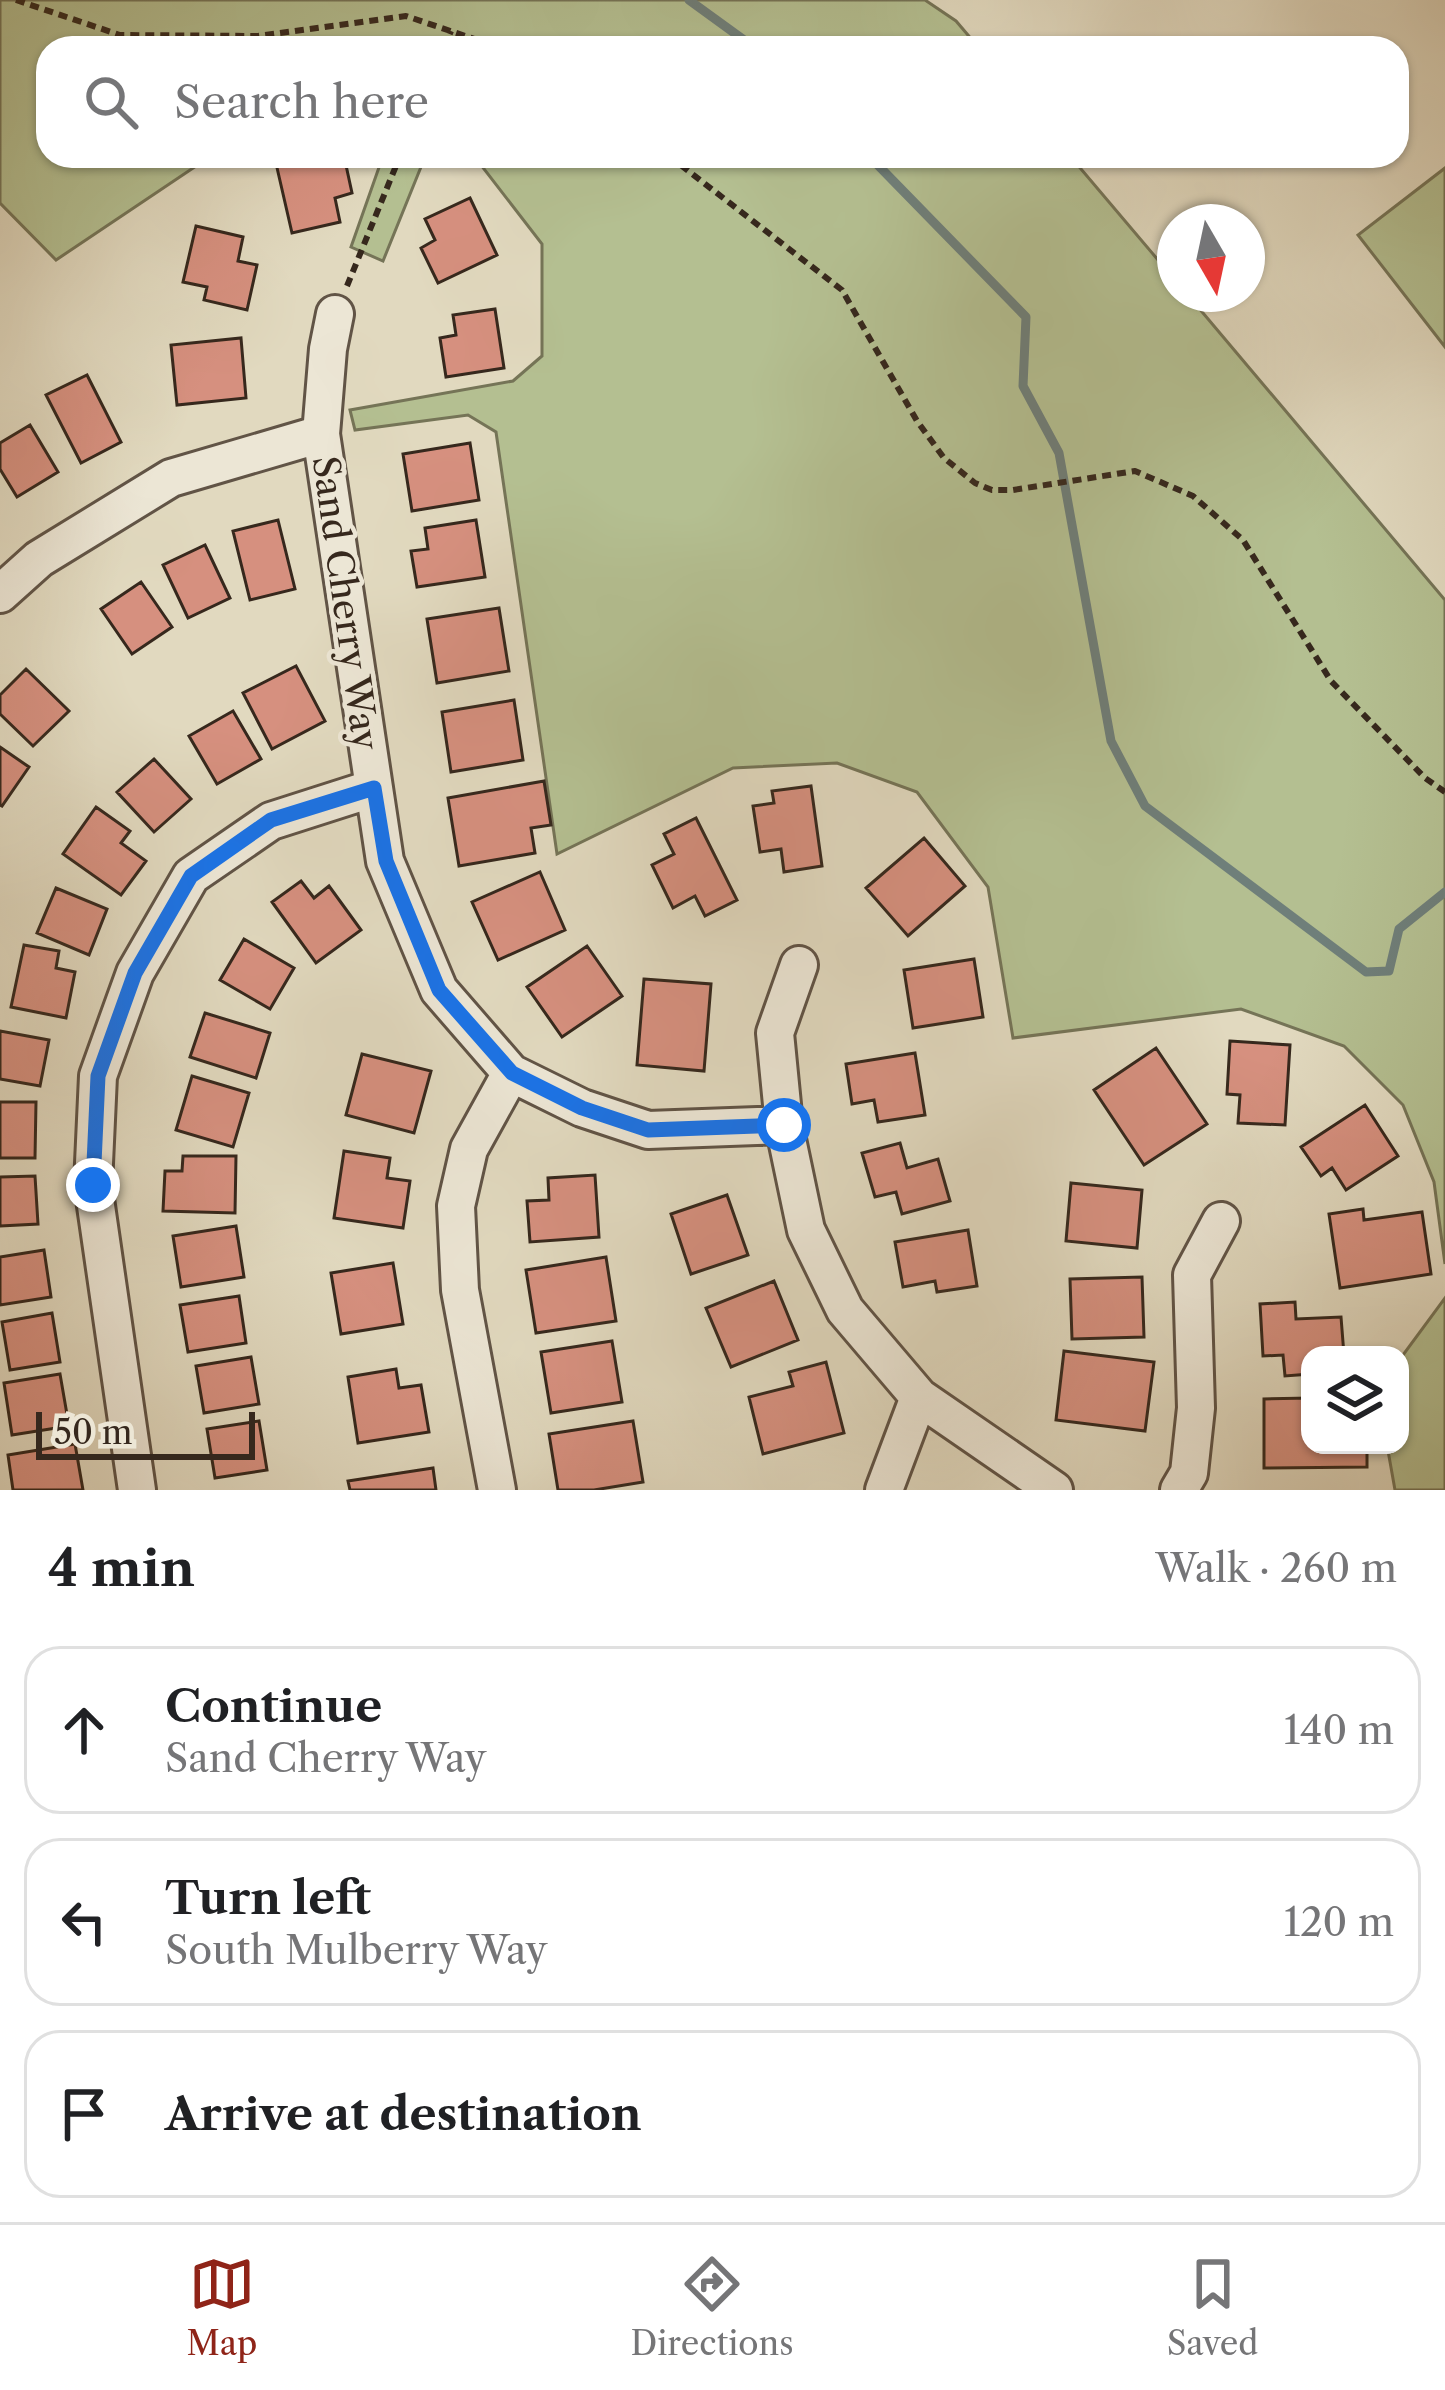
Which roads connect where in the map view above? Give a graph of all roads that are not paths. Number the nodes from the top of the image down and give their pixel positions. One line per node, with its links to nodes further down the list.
1 (335, 314): 2 (street, Sand Cherry Way)
2 (321, 434): 3 (street); 4 (street, Sand Cherry Way)
3 (0, 594)
4 (374, 788): 6 (street, Sand Cherry Way); 10 (street)
5 (799, 965): 7 (street)
6 (512, 1073): 7 (street, Sand Cherry Way); 11 (street)
7 (784, 1125): 9 (street)
8 (1221, 1222): 14 (street)
9 (919, 1397): 12 (street); 13 (street)
10 (137, 1490)
11 (497, 1490)
12 (884, 1490)
13 (1054, 1490)
14 (1179, 1490)

